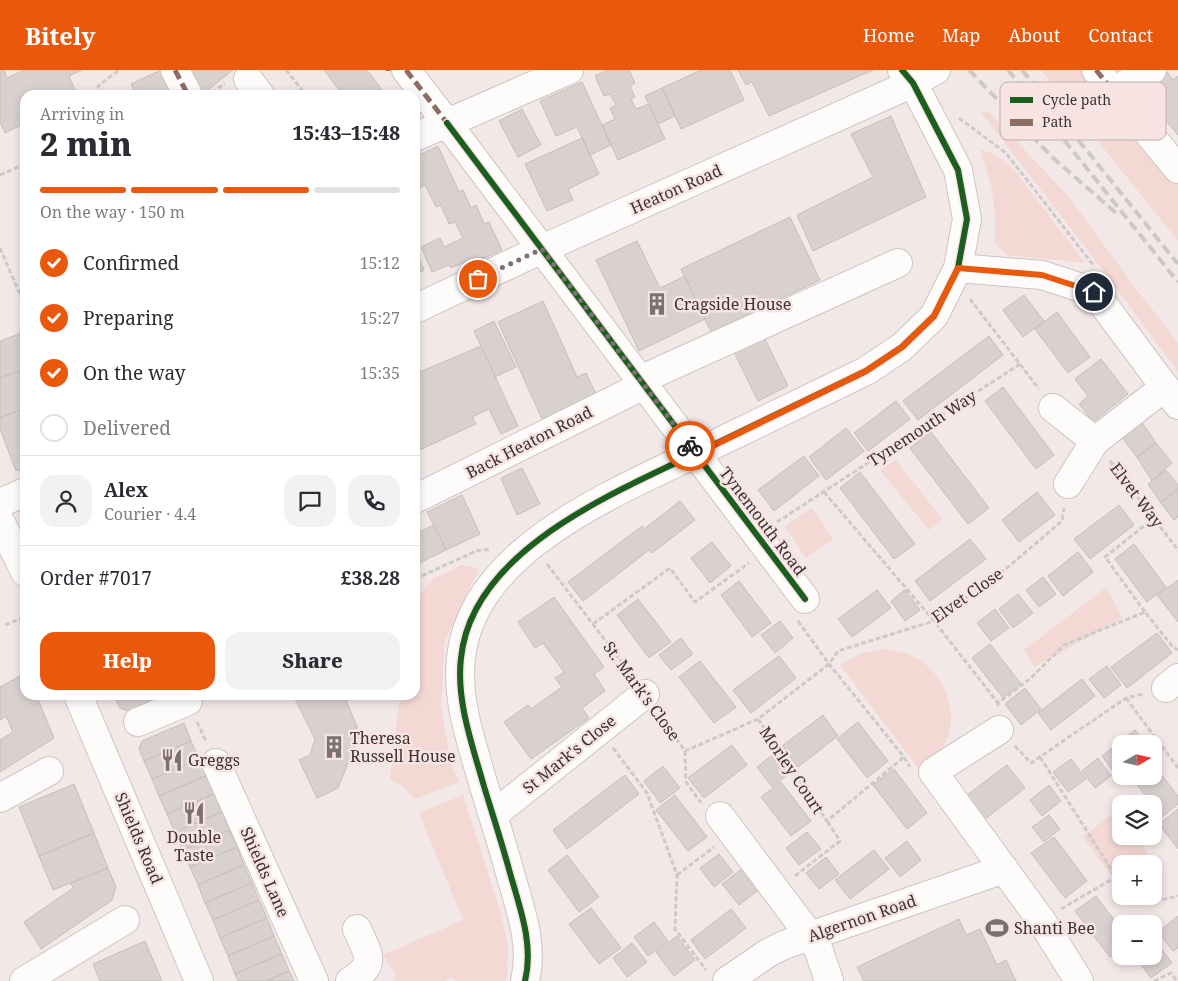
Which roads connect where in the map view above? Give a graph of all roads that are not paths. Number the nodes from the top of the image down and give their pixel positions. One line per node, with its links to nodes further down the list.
1 (174, 70): 9 (street)
2 (394, 70): 10 (street, Tynemouth Road)
3 (568, 70): 12 (street)
4 (1096, 70): 7 (street)
5 (1152, 70): 8 (street)
6 (922, 74): 16 (street, Heaton Road); 18 (street)
7 (1106, 82)
8 (1130, 82)
9 (185, 90)
10 (414, 90)
11 (420, 96): 12 (street, Tynemouth Road)
12 (447, 123): 13 (street); 16 (street, Tynemouth Road)
13 (420, 135)
14 (1153, 140): 15 (street)
15 (1178, 170)
16 (542, 249): 19 (street, Heaton Road); 20 (street, Tynemouth Road)
17 (898, 263): 20 (street, Back Heaton Road)
18 (956, 273): 21 (street); 24 (street)
19 (420, 307)
20 (642, 382): 24 (street, Tynemouth Road); 27 (street, Back Heaton Road)
21 (1171, 396): 23 (street)
22 (1053, 408): 23 (street)
23 (1095, 441): 25 (street)
24 (696, 454): 31 (street, Tynemouth Road); 40 (street)
25 (1068, 484)
26 (20, 494): 28 (street)
27 (420, 497)
28 (0, 503)
29 (0, 521): 30 (street)
30 (20, 562)
31 (805, 599)
32 (645, 694): 40 (street, St Mark's Close)
33 (80, 700): 48 (street, Shields Road)
34 (182, 700): 36 (street)
35 (999, 716): 42 (street)
36 (138, 722)
37 (216, 763): 49 (street, Shields Lane)
38 (49, 771): 39 (street)
39 (0, 798)
40 (493, 815): 51 (street)
41 (726, 825): 45 (street)
42 (1004, 869): 45 (street, Algernon Road); 53 (street)
43 (126, 920): 47 (street)
44 (357, 929): 50 (street)
45 (810, 936): 46 (street, Algernon Road); 52 (street)
46 (718, 977)
47 (24, 981)
48 (200, 981)
49 (314, 981)
50 (350, 981)
51 (525, 981)
52 (829, 981)
53 (1079, 981)

